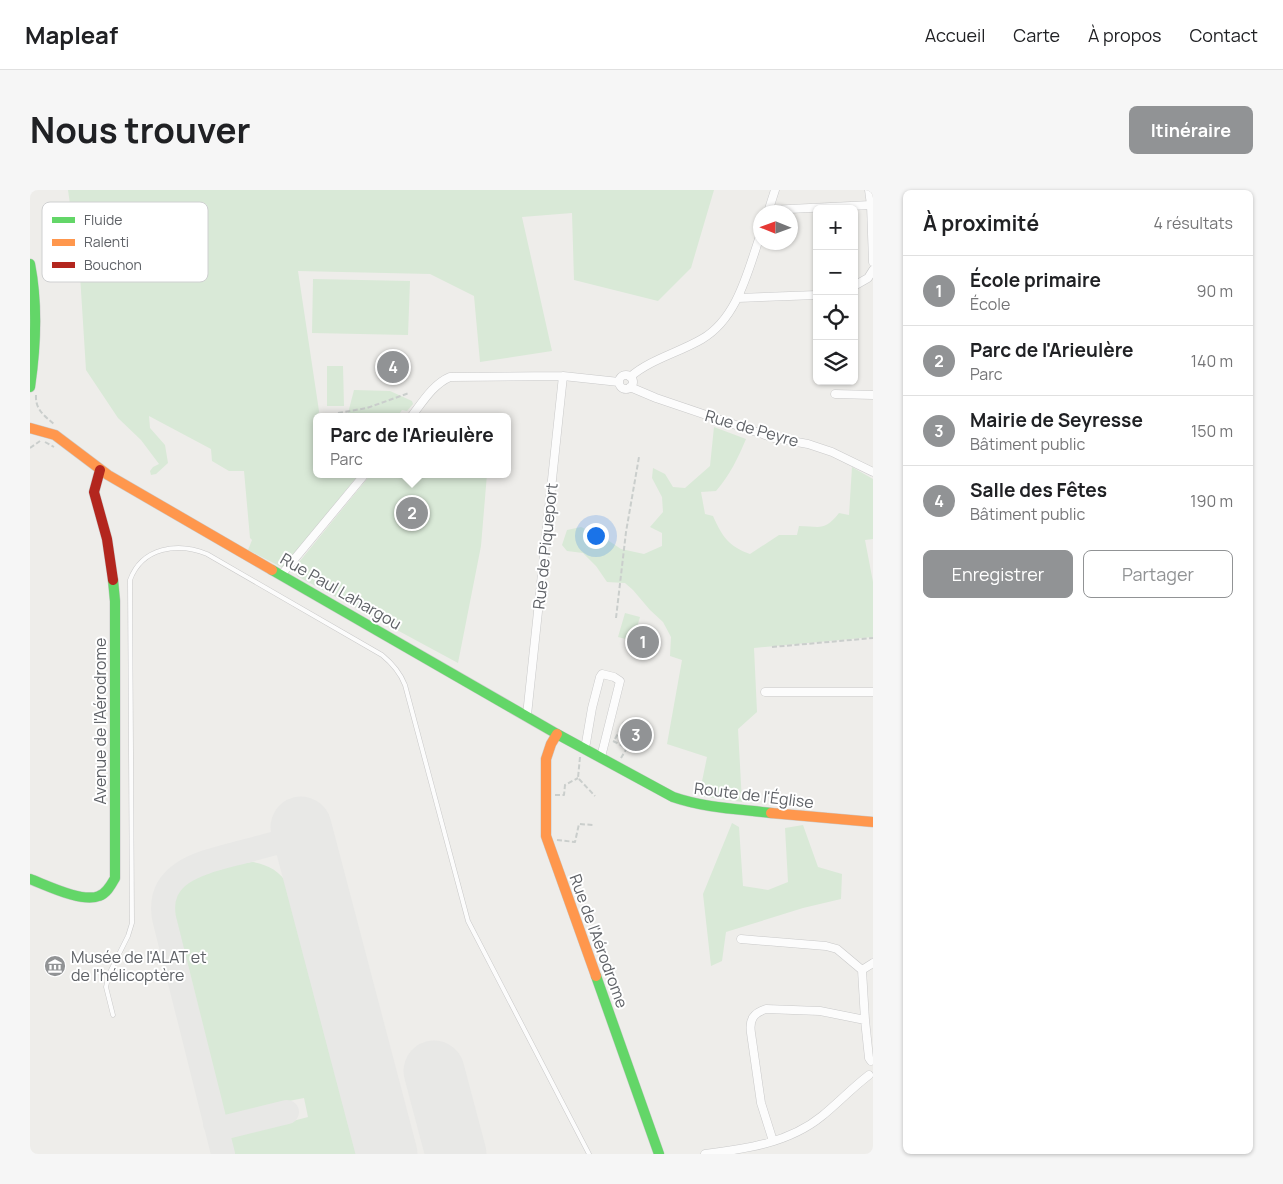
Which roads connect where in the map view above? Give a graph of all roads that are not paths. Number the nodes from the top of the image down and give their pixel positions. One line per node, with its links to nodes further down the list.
1 (775, 190): 3 (street)
2 (870, 190): 4 (street)
3 (770, 205)
4 (870, 205): 5 (street); 7 (street)
5 (798, 209)
6 (754, 250): 12 (street)
7 (873, 262)
8 (30, 264): 13 (street)
9 (873, 270): 10 (street)
10 (858, 284)
11 (813, 295): 12 (street)
12 (738, 298): 15 (street)
13 (31, 360): 18 (street)
14 (563, 376): 16 (street, Rue de Peyre); 21 (street, Rue de Peyre); 30 (street, Rue de Piqueport)
15 (630, 377): 16 (street); 17 (street)
16 (619, 382): 17 (street, Rue de Peyre)
17 (630, 387): 24 (street, Rue de Peyre)
18 (33, 389)
19 (835, 394): 20 (street)
20 (873, 395)
21 (414, 413)
22 (30, 417): 23 (street)
23 (30, 428): 25 (street, Rue Paul Lahargou)
24 (873, 472)
25 (104, 473): 27 (street, Rue Paul Lahargou); 35 (street, Avenue de l'Aérodrome)
26 (362, 478): 27 (street)
27 (282, 574): 30 (street, Rue Paul Lahargou)
28 (765, 692): 29 (street)
29 (873, 692)
30 (527, 715): 31 (street, Rue Paul Lahargou)
31 (557, 734): 32 (street, Route de l'Église); 45 (street, Rue de l'Aérodrome)
32 (584, 748): 33 (street, Route de l'Église); 33 (street)
33 (601, 757): 34 (street, Route de l'Église)
34 (873, 822)
35 (30, 879)
36 (741, 939): 38 (street)
37 (873, 963): 38 (street)
38 (862, 970): 40 (street)
39 (113, 1015): 44 (lane)
40 (865, 1020): 41 (street); 43 (street)
41 (872, 1061): 42 (street)
42 (871, 1076): 43 (street)
43 (773, 1141): 46 (street)
44 (589, 1154)
45 (659, 1154)
46 (705, 1154)

